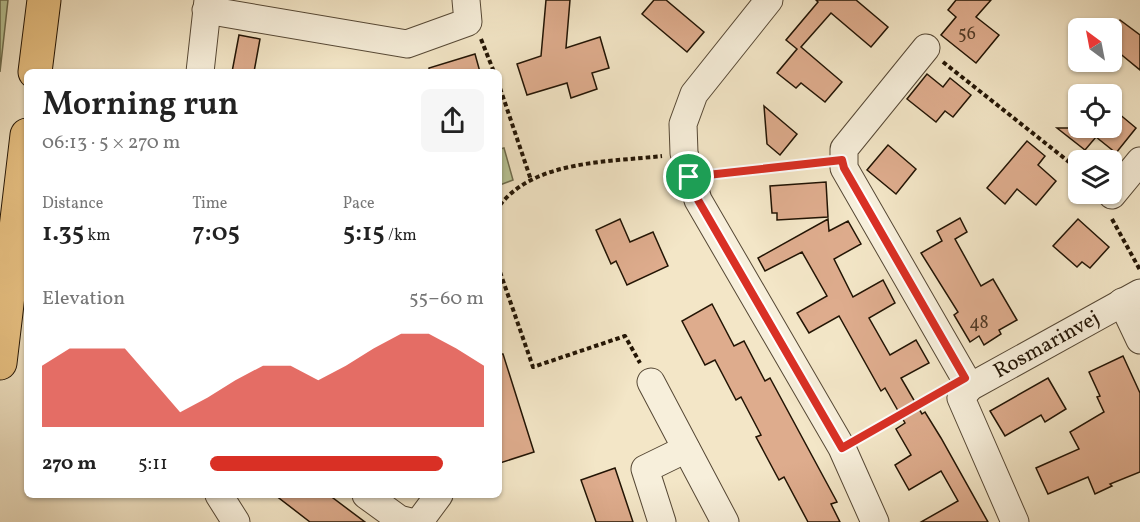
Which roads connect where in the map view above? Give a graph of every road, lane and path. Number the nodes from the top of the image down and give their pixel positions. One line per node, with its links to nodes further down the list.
1 (44, 0): 6 (main road)
2 (770, 0): 14 (street)
3 (207, 5): 4 (street); 7 (street)
4 (467, 11): 8 (path)
5 (926, 48): 11 (street); 12 (path)
6 (34, 69)
7 (200, 69)
8 (493, 69)
9 (502, 94): 15 (path)
10 (24, 160): 23 (main road)
11 (842, 160): 14 (path); 25 (street, Rosmarinvej)
12 (1068, 161)
13 (1140, 161): 16 (street)
14 (686, 165): 15 (path); 27 (street)
15 (531, 180): 17 (path)
16 (1122, 183)
17 (502, 203)
18 (1109, 204): 19 (path)
19 (1140, 270)
20 (502, 278): 24 (path)
21 (1131, 298): 22 (street, Rosmarinvej); 25 (street, Rosmarinvej)
22 (1140, 340)
23 (0, 363)
24 (651, 382): 26 (street)
25 (967, 382): 27 (path); 37 (street, Rosmarinvej)
26 (686, 448): 34 (street); 35 (street)
27 (842, 448): 36 (street)
28 (221, 498): 31 (street)
29 (370, 498): 32 (street)
30 (437, 498): 33 (street)
31 (236, 522)
32 (411, 522)
33 (419, 522)
34 (662, 522)
35 (725, 522)
36 (875, 522)
37 (1015, 522)

